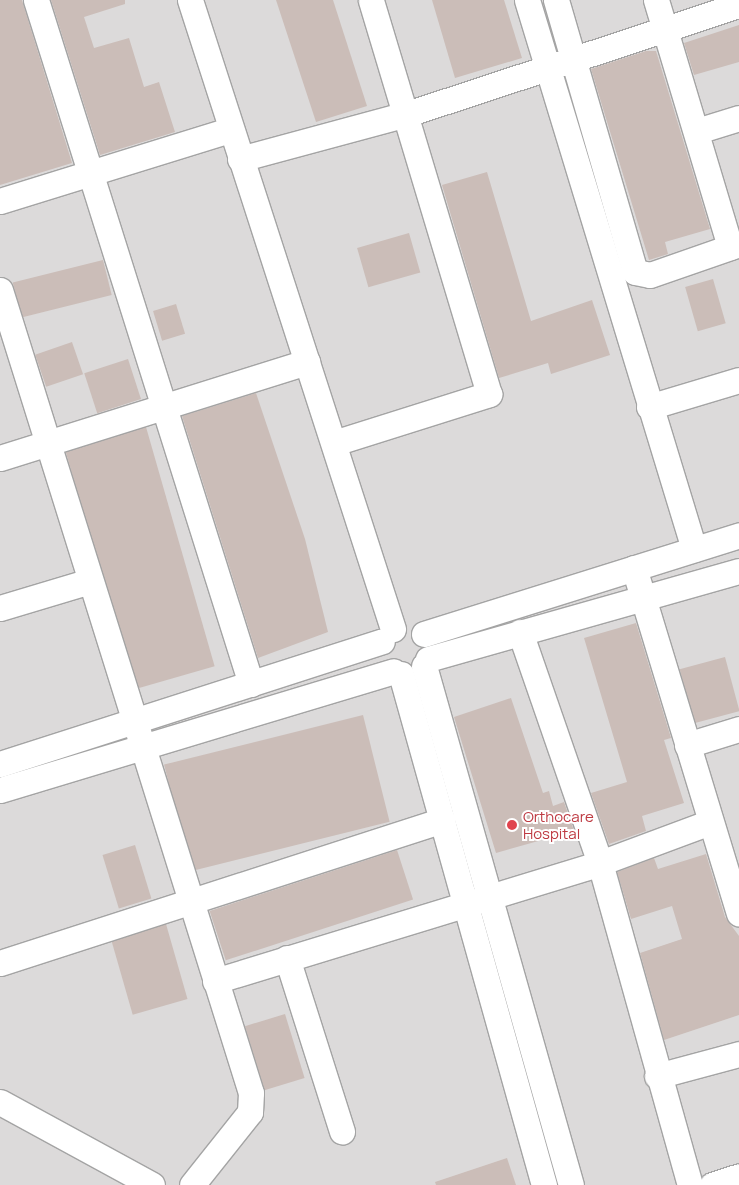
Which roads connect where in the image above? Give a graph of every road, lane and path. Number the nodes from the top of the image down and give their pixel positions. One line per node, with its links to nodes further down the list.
1 (36, 0): 16 (street)
2 (190, 0): 13 (street)
3 (371, 0): 11 (street)
4 (527, 0): 10 (street)
5 (556, 0): 9 (street)
6 (656, 0): 8 (street)
7 (739, 5): 8 (street)
8 (665, 28): 9 (street); 14 (street)
9 (574, 58): 10 (street); 18 (street)
10 (547, 66): 11 (street); 23 (street)
11 (408, 114): 15 (street); 25 (street)
12 (739, 118): 14 (street)
13 (230, 130): 15 (street); 16 (street)
14 (697, 131): 18 (street)
15 (240, 160): 21 (street)
16 (94, 173): 17 (street); 24 (street)
17 (0, 201)
18 (734, 246)
19 (0, 290): 20 (street)
20 (4, 319): 26 (street)
21 (307, 362): 24 (street); 25 (street)
22 (739, 380): 23 (street)
23 (649, 407): 29 (street)
24 (167, 408): 26 (street); 40 (street)
25 (334, 443): 37 (street)
26 (48, 444): 27 (street); 32 (street)
27 (0, 458)
28 (739, 535): 29 (street)
29 (694, 549): 30 (street)
30 (634, 568): 33 (street); 36 (street)
31 (739, 570): 33 (street)
32 (90, 581): 34 (street); 41 (street)
33 (642, 597): 35 (street); 44 (street)
34 (0, 608)
35 (520, 632): 38 (street); 49 (street)
36 (424, 634): 37 (street); 38 (street)
37 (388, 635): 39 (street); 40 (street)
38 (426, 662): 39 (street); 50 (street)
39 (397, 673): 43 (street); 47 (street)
40 (251, 684): 41 (street)
41 (134, 722): 43 (street); 45 (street)
42 (739, 729): 44 (street)
43 (142, 745): 46 (street); 51 (street)
44 (687, 745): 48 (street)
45 (0, 764)
46 (0, 790)
47 (442, 820): 50 (street); 51 (street)
48 (710, 822): 49 (street); 52 (street)
49 (600, 863): 50 (street); 57 (street)
50 (476, 897): 53 (street); 63 (street); 64 (street)
51 (190, 900): 54 (street); 55 (street)
52 (739, 913)
53 (288, 958): 55 (street); 59 (street)
54 (0, 963)
55 (215, 981): 62 (street)
56 (739, 1054): 57 (street)
57 (657, 1076): 65 (street)
58 (0, 1102): 61 (street)
59 (342, 1131)
60 (739, 1176): 66 (street)
61 (152, 1185)
62 (192, 1185)
63 (544, 1185)
64 (571, 1185)
65 (690, 1185)
66 (712, 1185)

